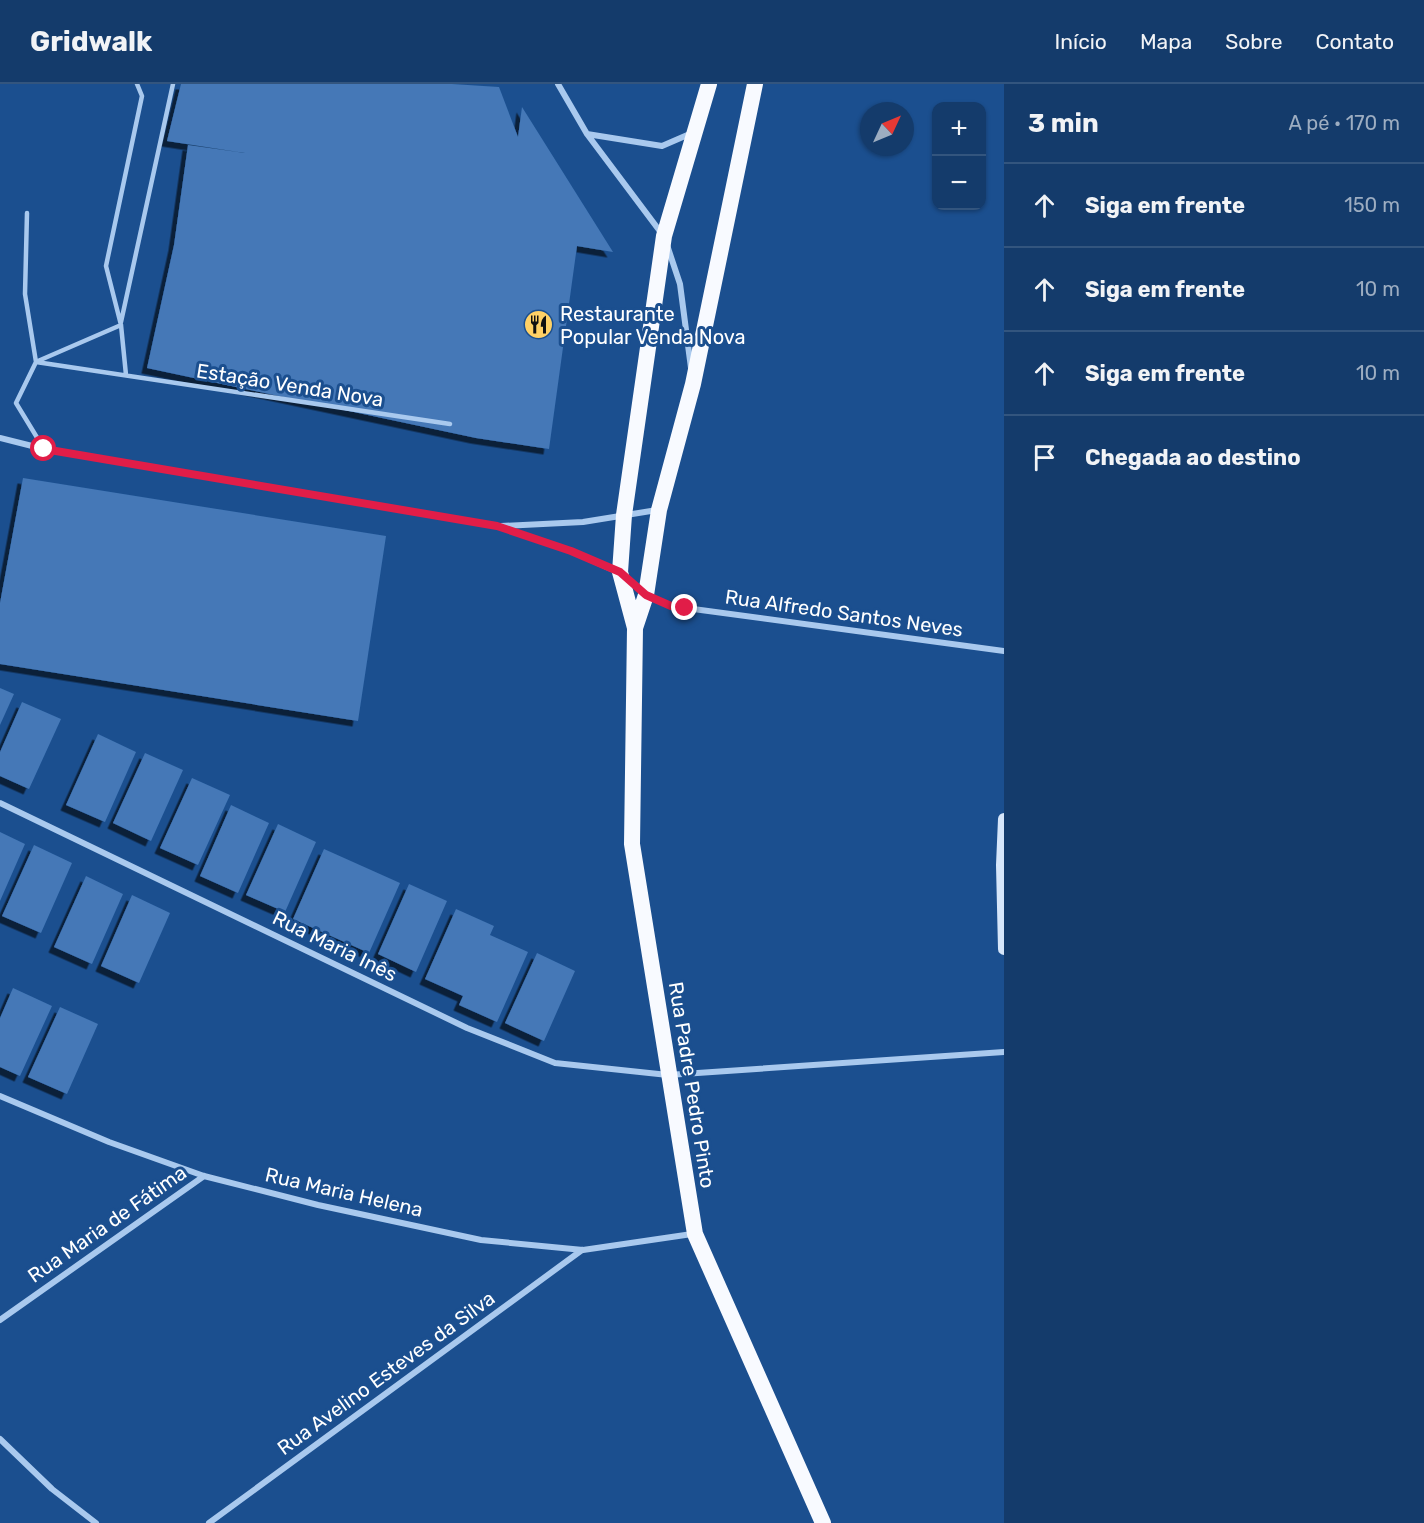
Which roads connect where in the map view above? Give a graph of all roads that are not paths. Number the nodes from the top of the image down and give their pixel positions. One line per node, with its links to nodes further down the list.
1 (137, 84): 10 (lane)
2 (173, 84): 10 (lane)
3 (558, 84): 7 (street)
4 (709, 84): 6 (highway, Rua Padre Pedro Pinto)
5 (755, 84): 13 (highway, Rua Padre Pedro Pinto)
6 (695, 131): 7 (street); 9 (highway, Rua Padre Pedro Pinto)
7 (587, 134): 9 (street)
8 (27, 213): 11 (lane)
9 (664, 236): 13 (street); 18 (highway, Rua Padre Pedro Pinto)
10 (120, 325): 11 (lane); 12 (lane)
11 (36, 362): 12 (lane, Estação Venda Nova); 16 (lane)
12 (126, 375): 14 (lane, Estação Venda Nova)
13 (693, 384): 17 (highway, Rua Padre Pedro Pinto)
14 (450, 424)
15 (0, 438): 16 (street)
16 (44, 449): 19 (street)
17 (659, 510): 18 (street); 21 (highway, Rua Padre Pedro Pinto)
18 (624, 515): 19 (street); 20 (highway, Rua Padre Pedro Pinto)
19 (497, 526): 20 (street, Rua Alfredo Santos Neves)
20 (620, 572): 21 (street, Rua Alfredo Santos Neves); 22 (highway, Rua Padre Pedro Pinto)
21 (646, 595): 22 (highway, Rua Padre Pedro Pinto); 23 (street, Rua Alfredo Santos Neves)
22 (635, 628): 28 (highway, Rua Padre Pedro Pinto)
23 (1004, 651)
24 (0, 804): 28 (street, Rua Maria Inês)
25 (1004, 819): 26 (main road)
26 (1004, 949)
27 (1004, 1052): 28 (street, Rua Maria Inês)
28 (668, 1076): 31 (highway, Rua Padre Pedro Pinto)
29 (0, 1096): 30 (street, Rua Maria Helena)
30 (204, 1176): 32 (street, Rua Maria Helena); 33 (street, Rua Maria de Fátima)
31 (694, 1234): 32 (street, Rua Maria Helena); 37 (highway, Rua Padre Pedro Pinto)
32 (583, 1250): 36 (street, Rua Avelino Esteves da Silva)
33 (0, 1320)
34 (0, 1439): 35 (street)
35 (96, 1523)
36 (209, 1523)
37 (823, 1523)

